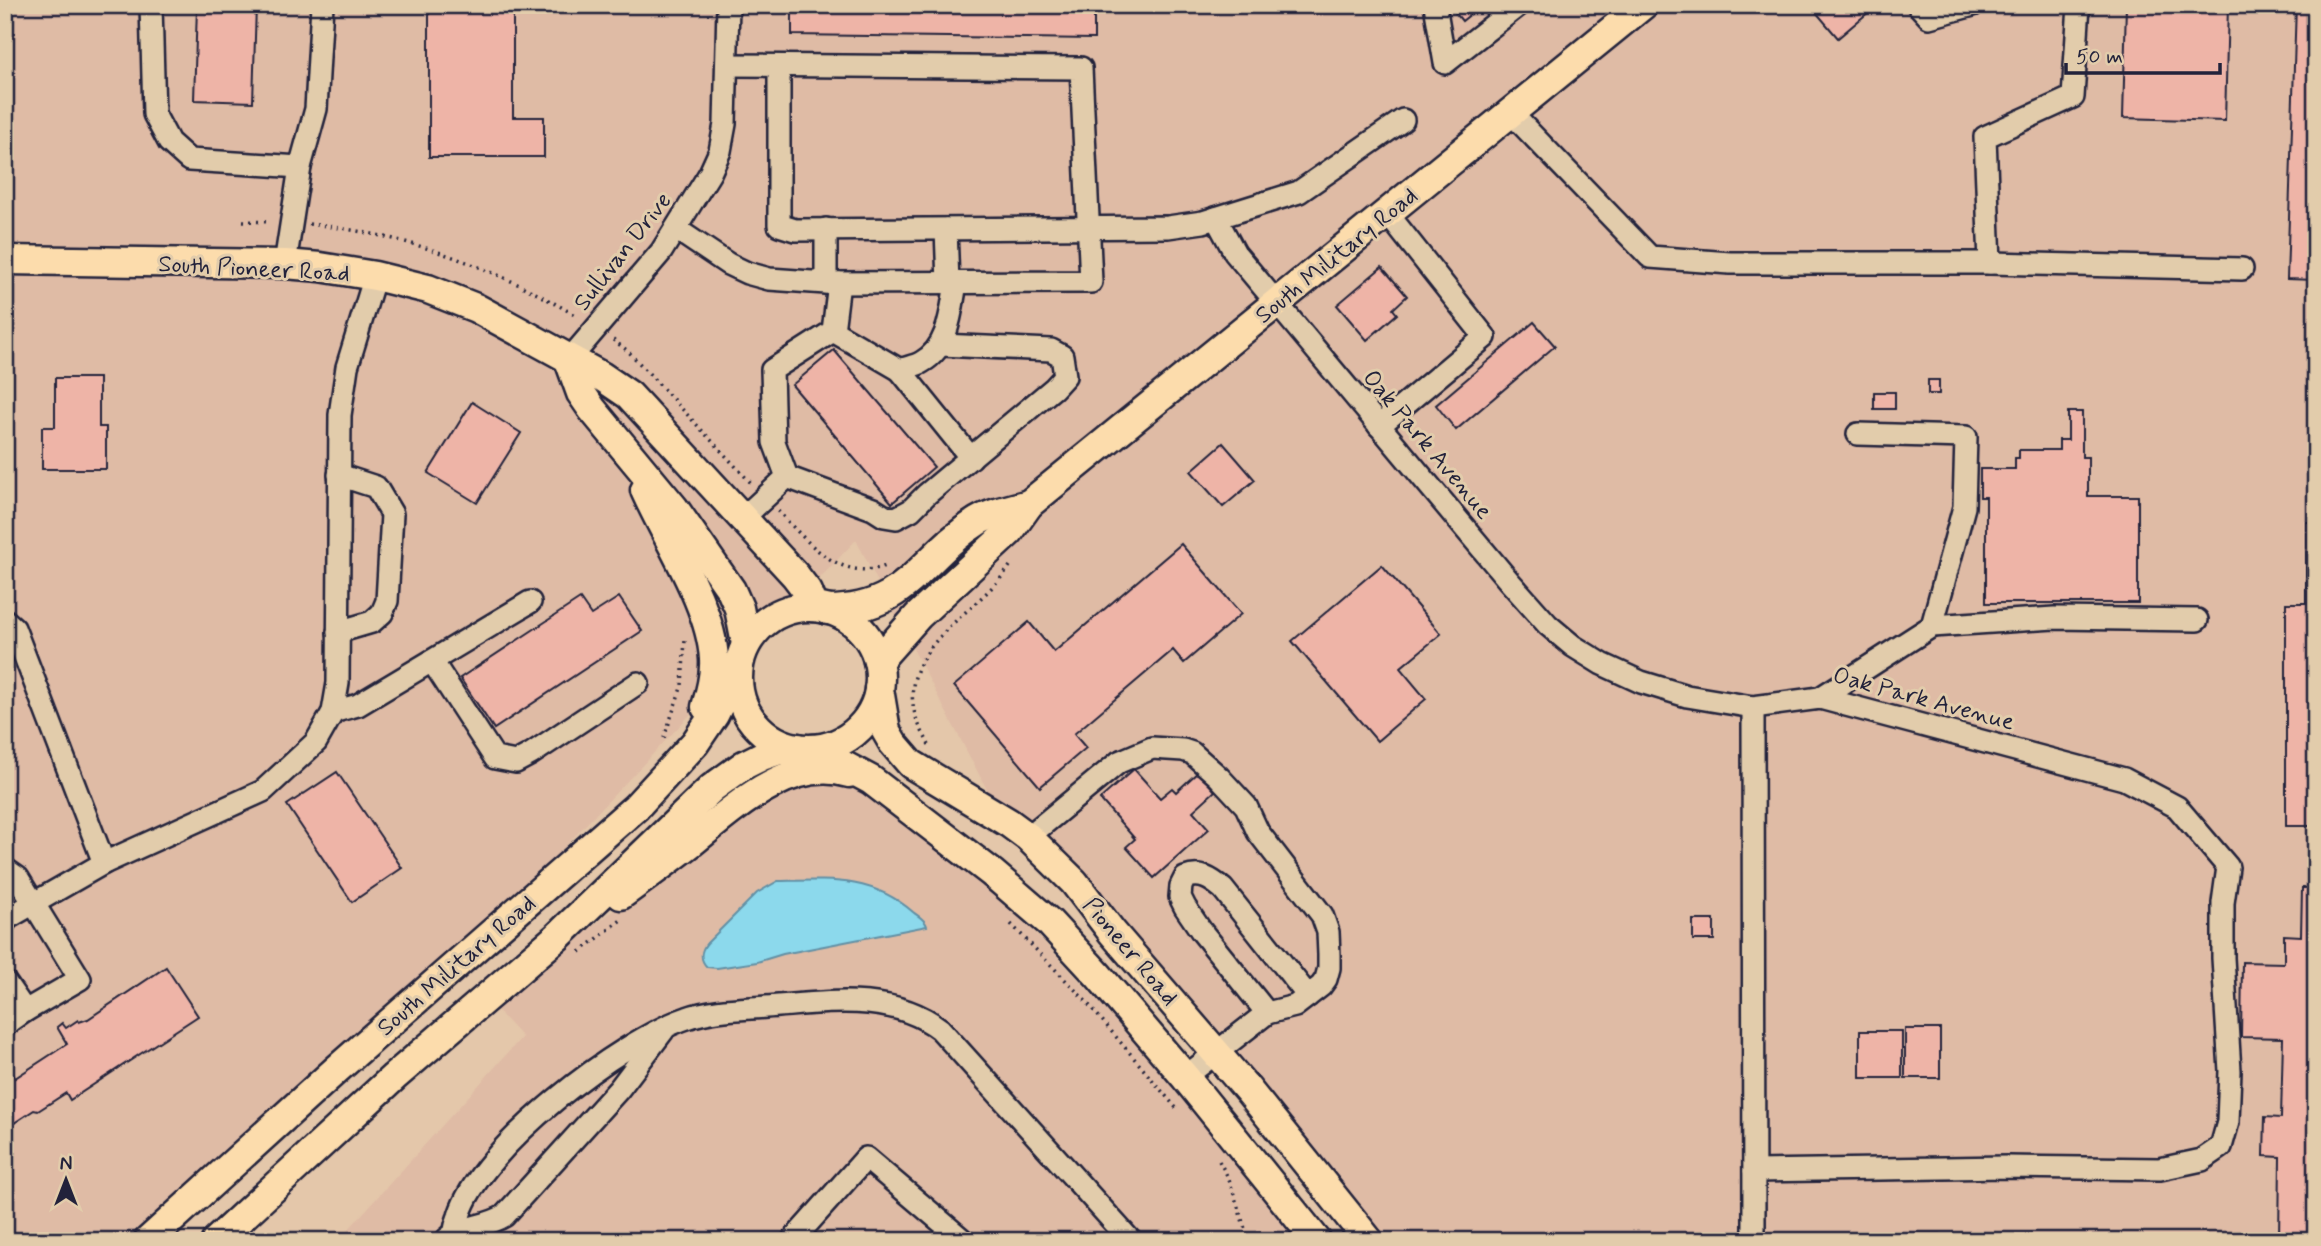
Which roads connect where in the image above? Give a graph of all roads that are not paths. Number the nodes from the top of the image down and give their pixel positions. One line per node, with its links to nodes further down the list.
1 (151, 5): 14 (street)
2 (322, 5): 14 (street)
3 (729, 5): 10 (street, Sullivan Drive)
4 (1435, 5): 5 (street)
5 (1519, 5)
6 (1643, 5): 12 (main road, South Military Road)
7 (1918, 5): 8 (street)
8 (1973, 5)
9 (2079, 5): 23 (street)
10 (728, 65): 11 (street); 18 (street, Sullivan Drive)
11 (779, 66): 17 (street); 19 (street)
12 (1511, 113): 15 (main road, South Military Road); 23 (street)
13 (1403, 120): 16 (street)
14 (300, 167): 22 (street)
15 (1387, 213): 28 (main road, South Military Road); 33 (street)
16 (1216, 218): 17 (street); 28 (street, Oak Park Avenue)
17 (1088, 228): 20 (street); 27 (street)
18 (676, 229): 26 (street); 31 (street, Sullivan Drive)
19 (826, 229): 20 (street); 26 (street)
20 (946, 229): 27 (street)
21 (5, 260): 22 (main road, South Pioneer Road)
22 (285, 264): 25 (main road, South Pioneer Road)
23 (1990, 264): 24 (street)
24 (2242, 269)
25 (375, 276): 31 (main road, South Pioneer Road); 37 (street)
26 (832, 283): 27 (street); 29 (street)
27 (952, 283): 30 (street)
28 (1277, 303): 33 (street, Oak Park Avenue); 39 (main road, South Military Road)
29 (833, 331): 32 (street); 38 (street)
30 (941, 345): 32 (street); 36 (street)
31 (569, 360): 35 (main road); 40 (main road, South Pioneer Road)
32 (901, 370): 36 (street)
33 (1379, 426): 52 (street, Oak Park Avenue)
34 (1858, 434): 45 (street)
35 (628, 452): 47 (main road); 54 (main road)
36 (971, 458): 38 (street)
37 (339, 475): 46 (street); 46 (street)
38 (786, 477): 40 (street)
39 (1029, 504): 42 (main road, South Military Road); 49 (main road, South Military Road)
40 (743, 518): 42 (main road, South Pioneer Road)
41 (530, 602): 48 (street)
42 (821, 608): 47 (main road); 49 (main road)
43 (5, 620): 58 (street)
44 (2197, 620): 45 (street)
45 (1932, 626): 51 (street)
46 (338, 632): 53 (street)
47 (742, 656): 54 (main road, South Military Road); 55 (main road)
48 (432, 661): 50 (street); 53 (street)
49 (878, 675): 55 (main road); 57 (main road, Pioneer Road)
50 (638, 683)
51 (1820, 698): 52 (street, Oak Park Avenue); 71 (street, Oak Park Avenue)
52 (1753, 707): 71 (street)
53 (333, 712): 58 (street)
54 (673, 748): 74 (main road, South Military Road)
55 (805, 749): 56 (main road, Pioneer Road); 62 (main road, South Military Road)
56 (871, 780): 62 (main road); 70 (main road, Pioneer Road)
57 (1028, 837): 64 (street); 69 (main road, Pioneer Road)
58 (104, 863): 60 (street)
59 (5, 869): 60 (street)
60 (34, 903): 61 (street); 65 (street)
61 (5, 922)
62 (566, 946): 75 (main road, South Military Road)
63 (5, 982): 65 (street)
64 (1308, 996): 66 (street); 66 (street)
65 (25, 1012): 67 (street)
66 (1267, 1013): 69 (street)
67 (5, 1025)
68 (667, 1027): 72 (street); 72 (street); 78 (street)
69 (1217, 1052): 70 (street); 73 (main road, Pioneer Road)
70 (1185, 1077): 79 (main road, Pioneer Road)
71 (1754, 1171): 80 (street)
72 (452, 1238)
73 (1364, 1239)
74 (148, 1241)
75 (216, 1241)
76 (792, 1241): 77 (street)
77 (964, 1241)
78 (1131, 1241)
79 (1317, 1241)
80 (1754, 1241)

